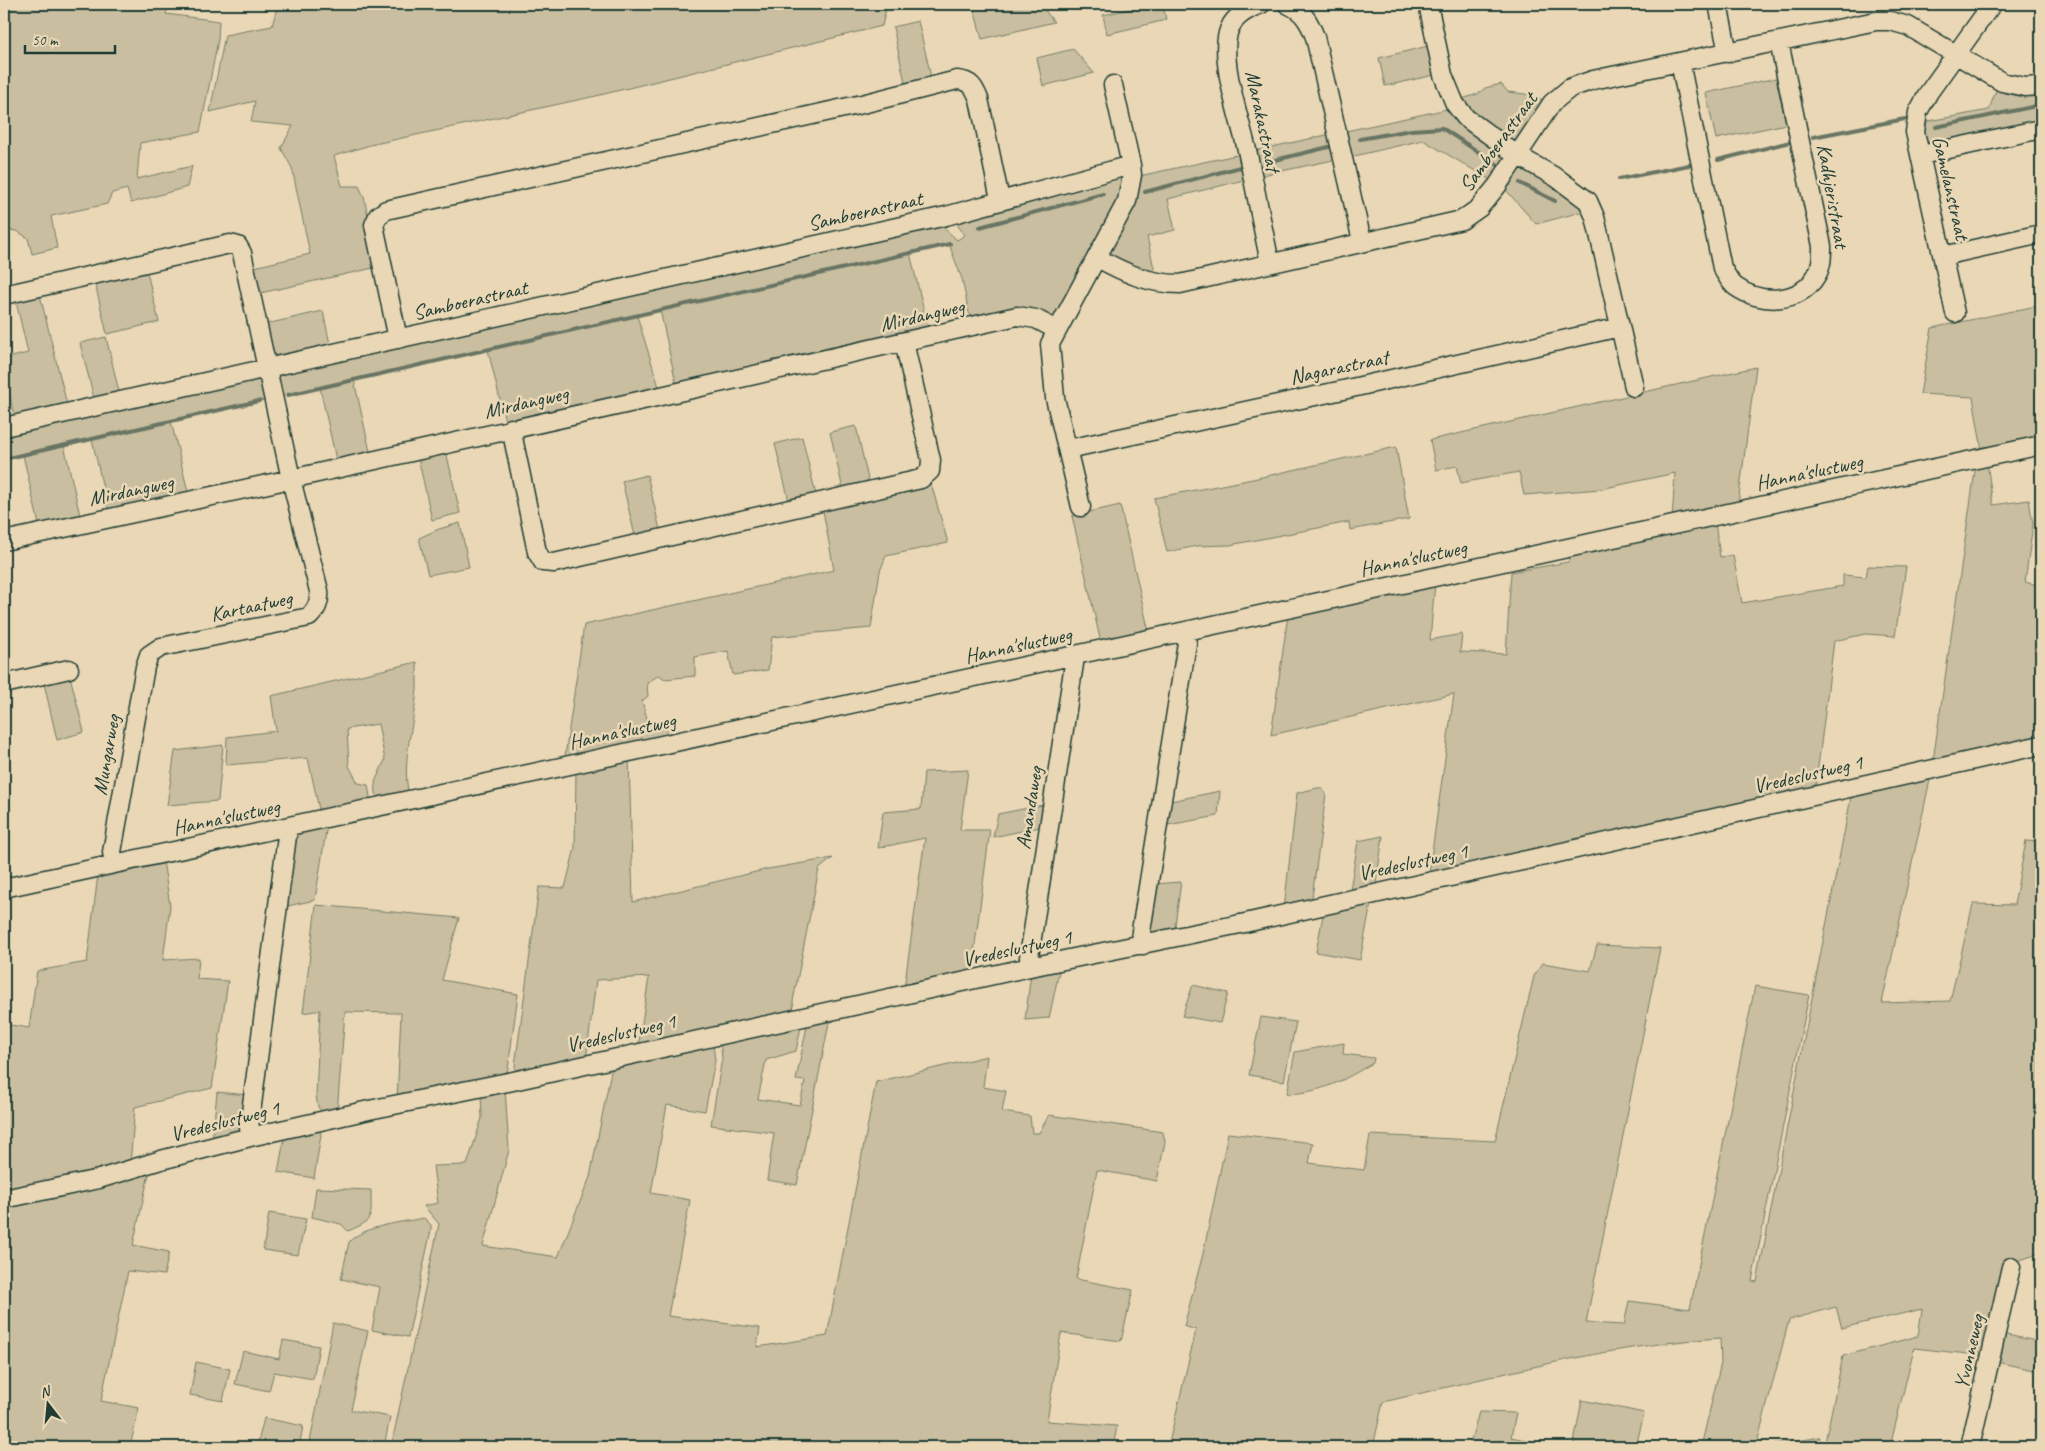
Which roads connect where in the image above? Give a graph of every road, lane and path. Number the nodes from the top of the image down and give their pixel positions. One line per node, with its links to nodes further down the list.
1 (1261, 4): 21 (street, Marakastraat)
2 (1287, 4): 18 (street)
3 (1428, 4): 13 (street)
4 (1718, 4): 7 (street)
5 (1992, 4): 8 (street, Gamelanstraat)
6 (1779, 42): 7 (street, Samboerastraat); 8 (street, Samboerastraat); 9 (street, Kadhjeristraat)
7 (1728, 52): 9 (street, Samboerastraat)
8 (1956, 56): 11 (street, Samboerastraat); 14 (street, Gamelanstraat)
9 (1680, 62): 13 (street, Samboerastraat)
10 (1113, 85): 15 (street)
11 (2041, 86)
12 (2041, 129): 14 (street)
13 (1517, 155): 18 (street, Samboerastraat); 24 (street)
14 (1921, 155): 19 (street, Gamelanstraat)
15 (1131, 165): 16 (street, Samboerastraat); 20 (street)
16 (1000, 200): 26 (street, Samboerastraat); 26 (street)
17 (2041, 234): 19 (street)
18 (1362, 241): 21 (street, Samboerastraat)
19 (1943, 256): 23 (street, Gamelanstraat)
20 (1098, 258): 21 (street, Samboerastraat); 25 (street)
21 (1270, 262)
22 (4, 295): 28 (street, Kartaatweg)
23 (1956, 313)
24 (1620, 327): 29 (street); 33 (street, Nagarastraat)
25 (1057, 330): 27 (street, Mirdangweg); 33 (street)
26 (398, 339): 28 (street, Samboerastraat)
27 (904, 342): 31 (street, Mirdangweg); 31 (street)
28 (267, 368): 30 (street, Samboerastraat); 34 (street, Kartaatweg)
29 (1634, 387)
30 (4, 427)
31 (511, 428): 34 (street, Mirdangweg)
32 (2041, 445): 37 (street, Hanna'slustweg)
33 (1068, 449): 35 (street)
34 (291, 479): 36 (street, Mirdangweg); 38 (street, Kartaatweg)
35 (1081, 507)
36 (4, 541)
37 (1183, 632): 39 (street, Hanna'slustweg); 46 (street)
38 (150, 655): 44 (street, Mungarweg)
39 (1074, 656): 43 (street, Hanna'slustweg); 47 (street, Amandaweg)
40 (69, 669): 41 (street)
41 (4, 684)
42 (2041, 745): 46 (street, Vredeslustweg 1)
43 (285, 828): 44 (street, Hanna'slustweg); 48 (street)
44 (114, 864): 45 (street, Hanna'slustweg)
45 (4, 888)
46 (1143, 944): 47 (street, Vredeslustweg 1)
47 (1030, 967): 48 (street, Vredeslustweg 1)
48 (250, 1137): 49 (street, Vredeslustweg 1)
49 (4, 1199)
50 (2011, 1267): 51 (street, Yvonneweg)
51 (1970, 1447)

